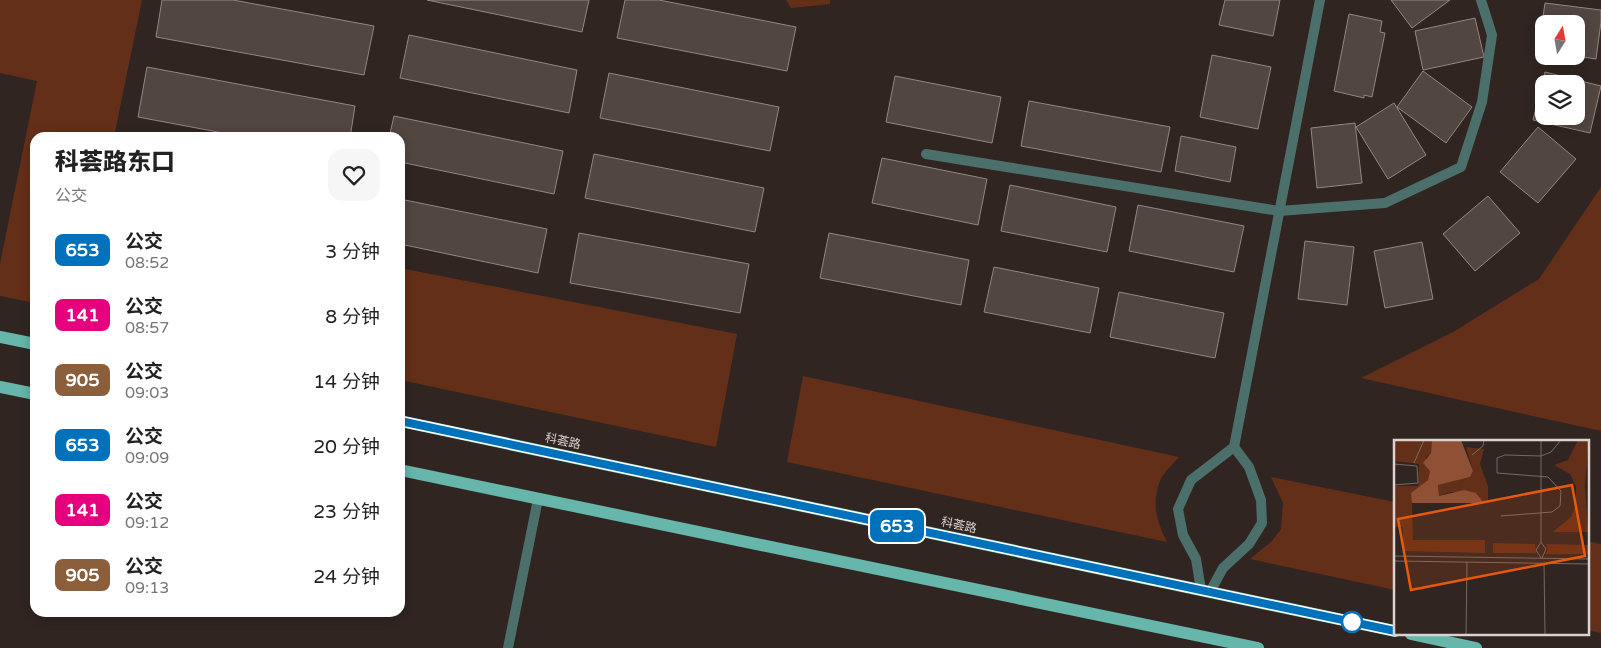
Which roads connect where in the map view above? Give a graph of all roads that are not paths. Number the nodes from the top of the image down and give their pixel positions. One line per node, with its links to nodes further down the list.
1 (1320, 0): 4 (street)
2 (1481, 0): 4 (street)
3 (926, 154): 4 (street)
4 (1279, 211): 10 (street)
5 (0, 337): 6 (main road)
6 (30, 343)
7 (0, 387): 8 (main road)
8 (30, 393)
9 (405, 422): 13 (main road, 科荟路)
10 (1234, 446): 13 (street); 13 (street)
11 (405, 471): 12 (main road)
12 (538, 499): 16 (main road); 17 (street)
13 (1205, 591): 14 (main road, 科荟路)
14 (1394, 631)
15 (1420, 636): 19 (main road)
16 (1219, 644): 18 (main road)
17 (508, 648)
18 (1258, 648)
19 (1476, 648)

